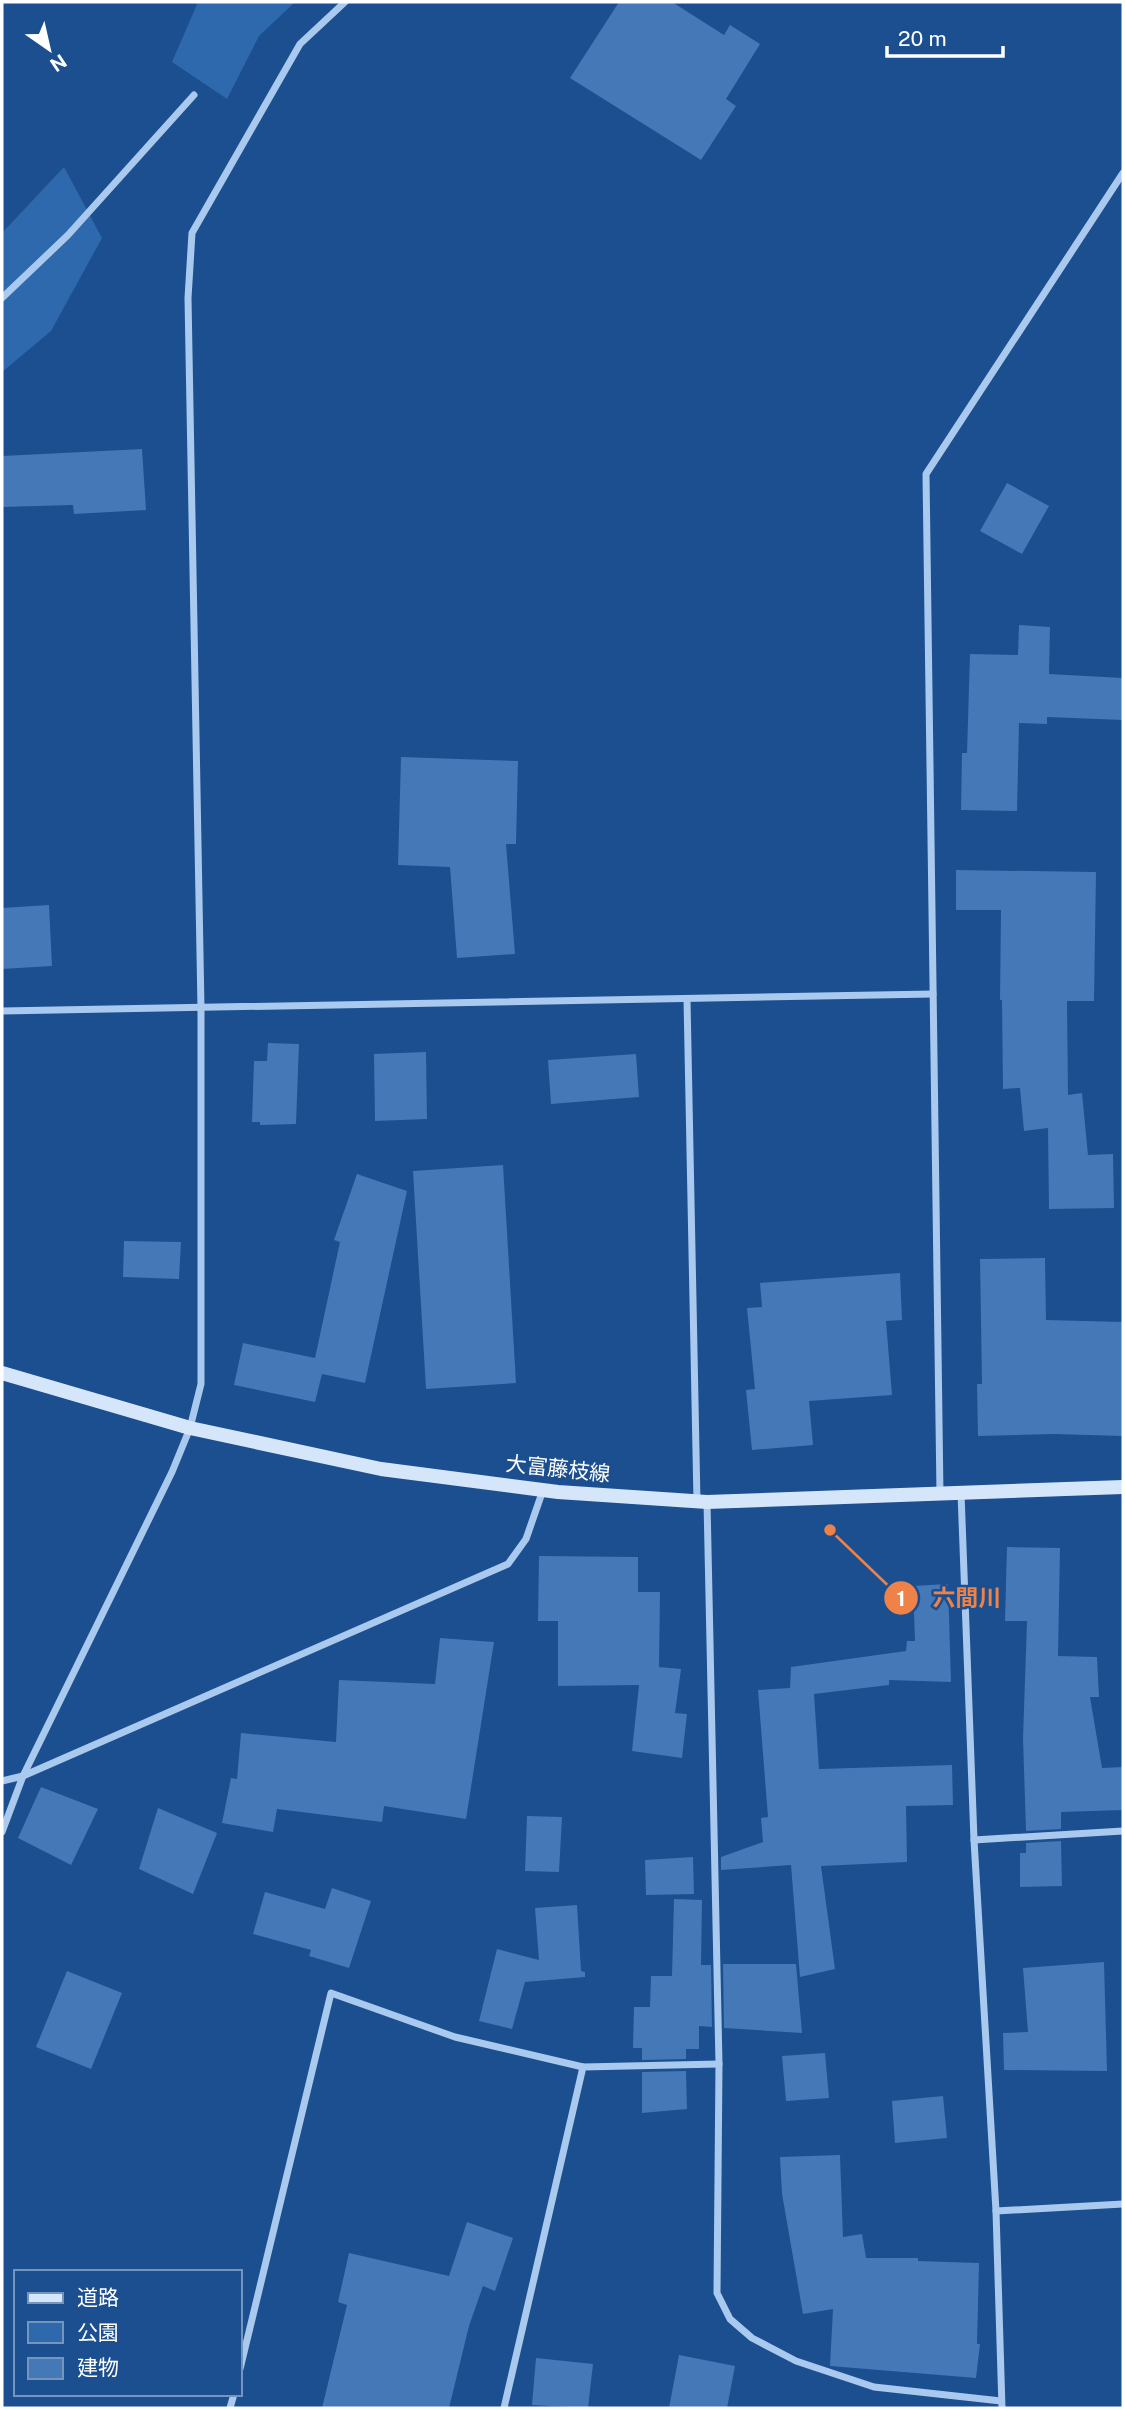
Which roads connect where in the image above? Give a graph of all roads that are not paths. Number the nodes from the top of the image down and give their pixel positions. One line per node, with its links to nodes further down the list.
1 (345, 2): 7 (street)
2 (194, 95): 4 (street)
3 (1123, 173): 5 (street)
4 (2, 298)
5 (933, 994): 6 (street); 14 (street)
6 (687, 999): 7 (street); 15 (street)
7 (201, 1008): 8 (street); 10 (street)
8 (2, 1011)
9 (2, 1373): 10 (main road, 大富藤枝線)
10 (190, 1427): 12 (main road, 大富藤枝線); 16 (street)
11 (1123, 1487): 13 (main road, 大富藤枝線)
12 (543, 1490): 15 (main road, 大富藤枝線); 16 (street)
13 (961, 1493): 14 (main road, 大富藤枝線); 20 (street)
14 (940, 1494): 15 (main road, 大富藤枝線)
15 (702, 1502): 21 (street)
16 (23, 1776): 17 (street); 19 (street)
17 (2, 1781)
18 (1123, 1831): 20 (street)
19 (2, 1832)
20 (974, 1840): 24 (street)
21 (719, 2064): 22 (street); 26 (street)
22 (583, 2067): 25 (street); 27 (street)
23 (1123, 2204): 24 (street)
24 (996, 2211): 26 (street)
25 (242, 2361)
26 (1002, 2405)
27 (504, 2408)

